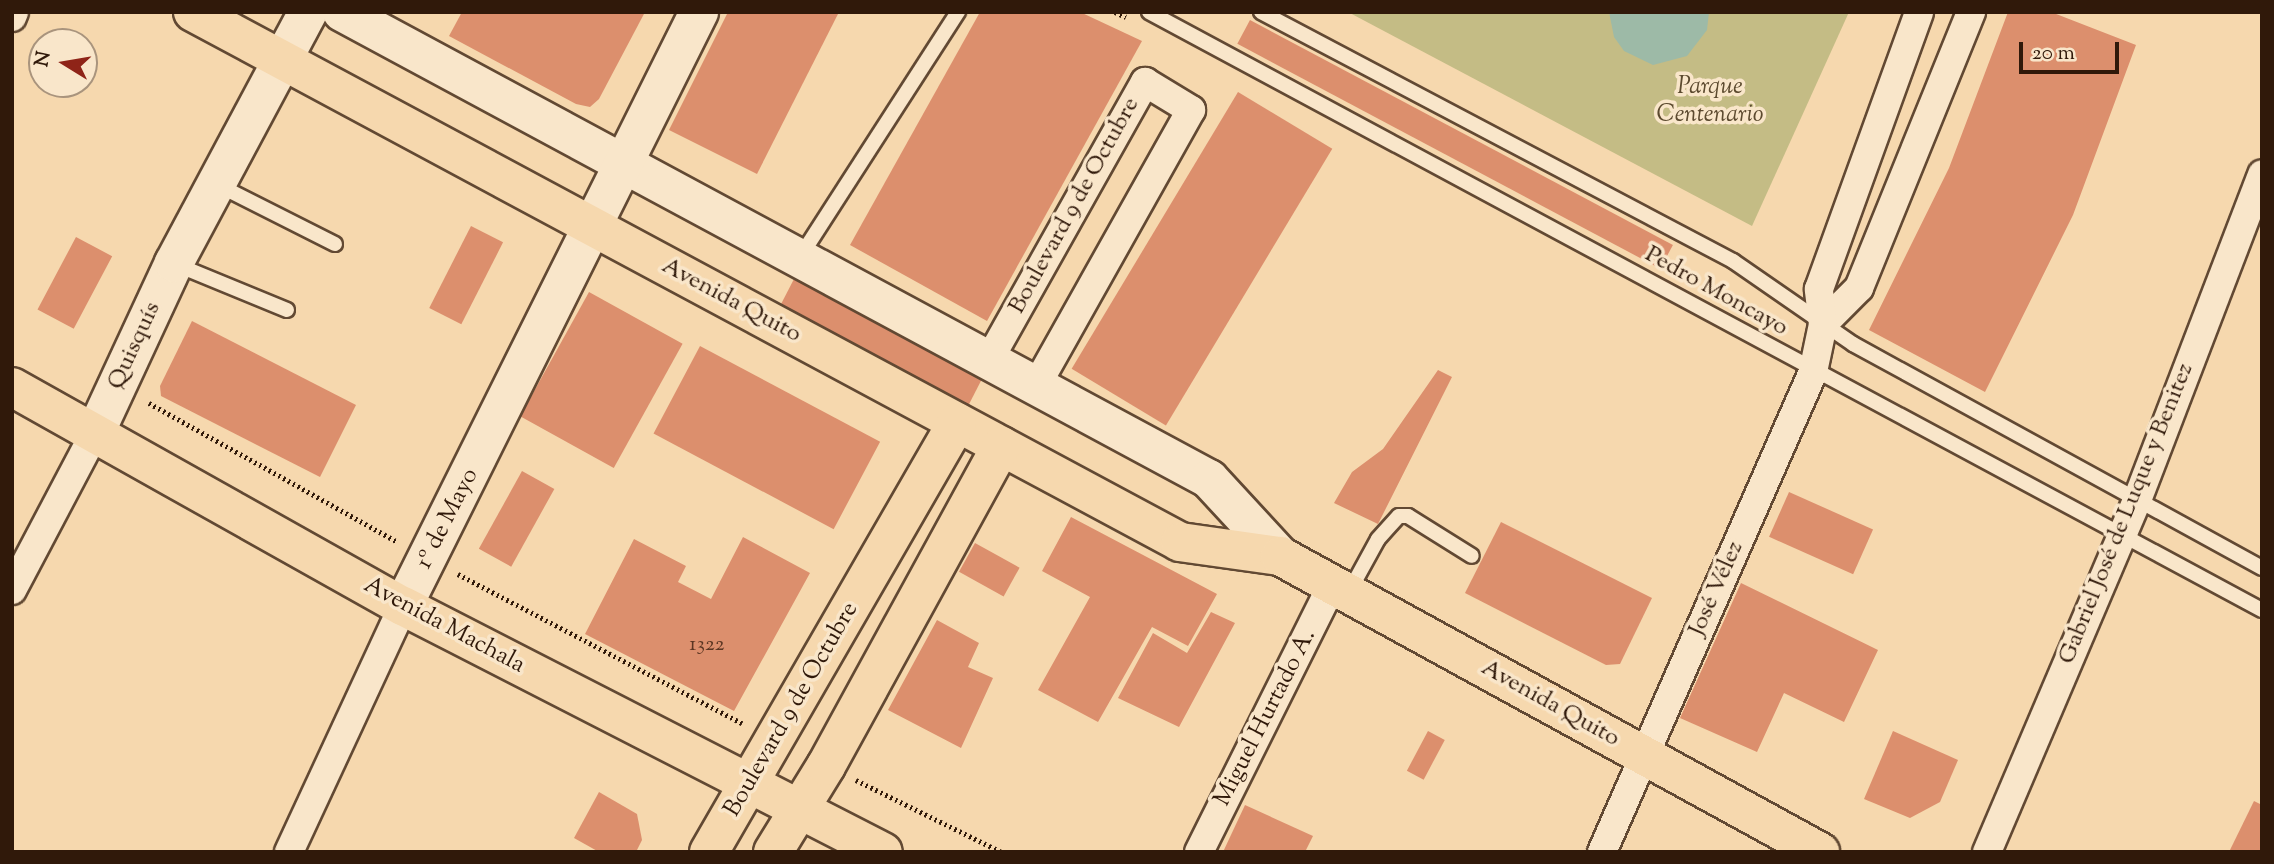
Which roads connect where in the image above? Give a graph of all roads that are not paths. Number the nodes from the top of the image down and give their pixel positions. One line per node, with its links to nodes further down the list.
1 (193, 12): 10 (main road, Avenida Quito)
2 (308, 12): 10 (street, Quisquís)
3 (342, 12): 11 (street, Avenida Quito)
4 (699, 12): 11 (street, 1º de Mayo)
5 (958, 12): 16 (lane)
6 (1149, 12): 21 (lane, Pedro Moncayo)
7 (1261, 12): 19 (lane, Pedro Moncayo)
8 (1919, 12): 19 (street, José Vélez)
9 (1971, 12): 19 (street)
10 (282, 60): 13 (street, Quisquís); 14 (main road, Avenida Quito)
11 (625, 164): 14 (street, 1º de Mayo); 16 (street, Avenida Quito)
12 (2262, 174): 27 (street, Gabriel José de Luque y Benitez)
13 (216, 184): 15 (lane); 17 (street, Quisquís)
14 (593, 227): 24 (main road, Avenida Quito); 34 (street, 1º de Mayo)
15 (335, 244)
16 (800, 259): 20 (street, Avenida Quito)
17 (174, 263): 18 (lane); 25 (street, Quisquís)
18 (287, 310)
19 (1823, 324): 21 (street, José Vélez); 27 (lane, Pedro Moncayo)
20 (989, 360): 22 (street, Avenida Quito); 22 (street, Boulevard 9 de Octubre)
21 (1813, 372): 28 (lane, Pedro Moncayo); 36 (street, José Vélez)
22 (1036, 386): 29 (street, Avenida Quito)
23 (12, 387): 25 (main road, Avenida Machala)
24 (957, 422): 26 (main road, Avenida Quito); 37 (main road, Boulevard 9 de Octubre)
25 (96, 431): 33 (street, Quisquís); 34 (main road, Avenida Machala)
26 (1002, 446): 29 (main road, Avenida Quito); 38 (main road)
27 (2136, 503): 28 (street, Gabriel José de Luque y Benitez); 31 (lane, Pedro Moncayo)
28 (2122, 533): 35 (lane, Pedro Moncayo); 46 (street, Gabriel José de Luque y Benitez)
29 (1280, 556): 32 (main road, Avenida Quito)
30 (1472, 556): 32 (lane)
31 (2262, 568)
32 (1340, 589): 36 (main road, Avenida Quito); 43 (street, Miguel Hurtado A.)
33 (12, 590)
34 (403, 606): 37 (main road, Avenida Machala); 40 (street, 1º de Mayo)
35 (2262, 610)
36 (1644, 755): 44 (street, José Vélez); 45 (main road, Avenida Quito)
37 (749, 782): 38 (main road, Avenida Machala); 39 (main road, Boulevard 9 de Octubre)
38 (800, 808): 39 (main road); 41 (main road); 42 (main road, Avenida Machala)
39 (709, 851)
40 (289, 852)
41 (773, 852)
42 (883, 852)
43 (1199, 852)
44 (1602, 852)
45 (1820, 852)
46 (1986, 852)

